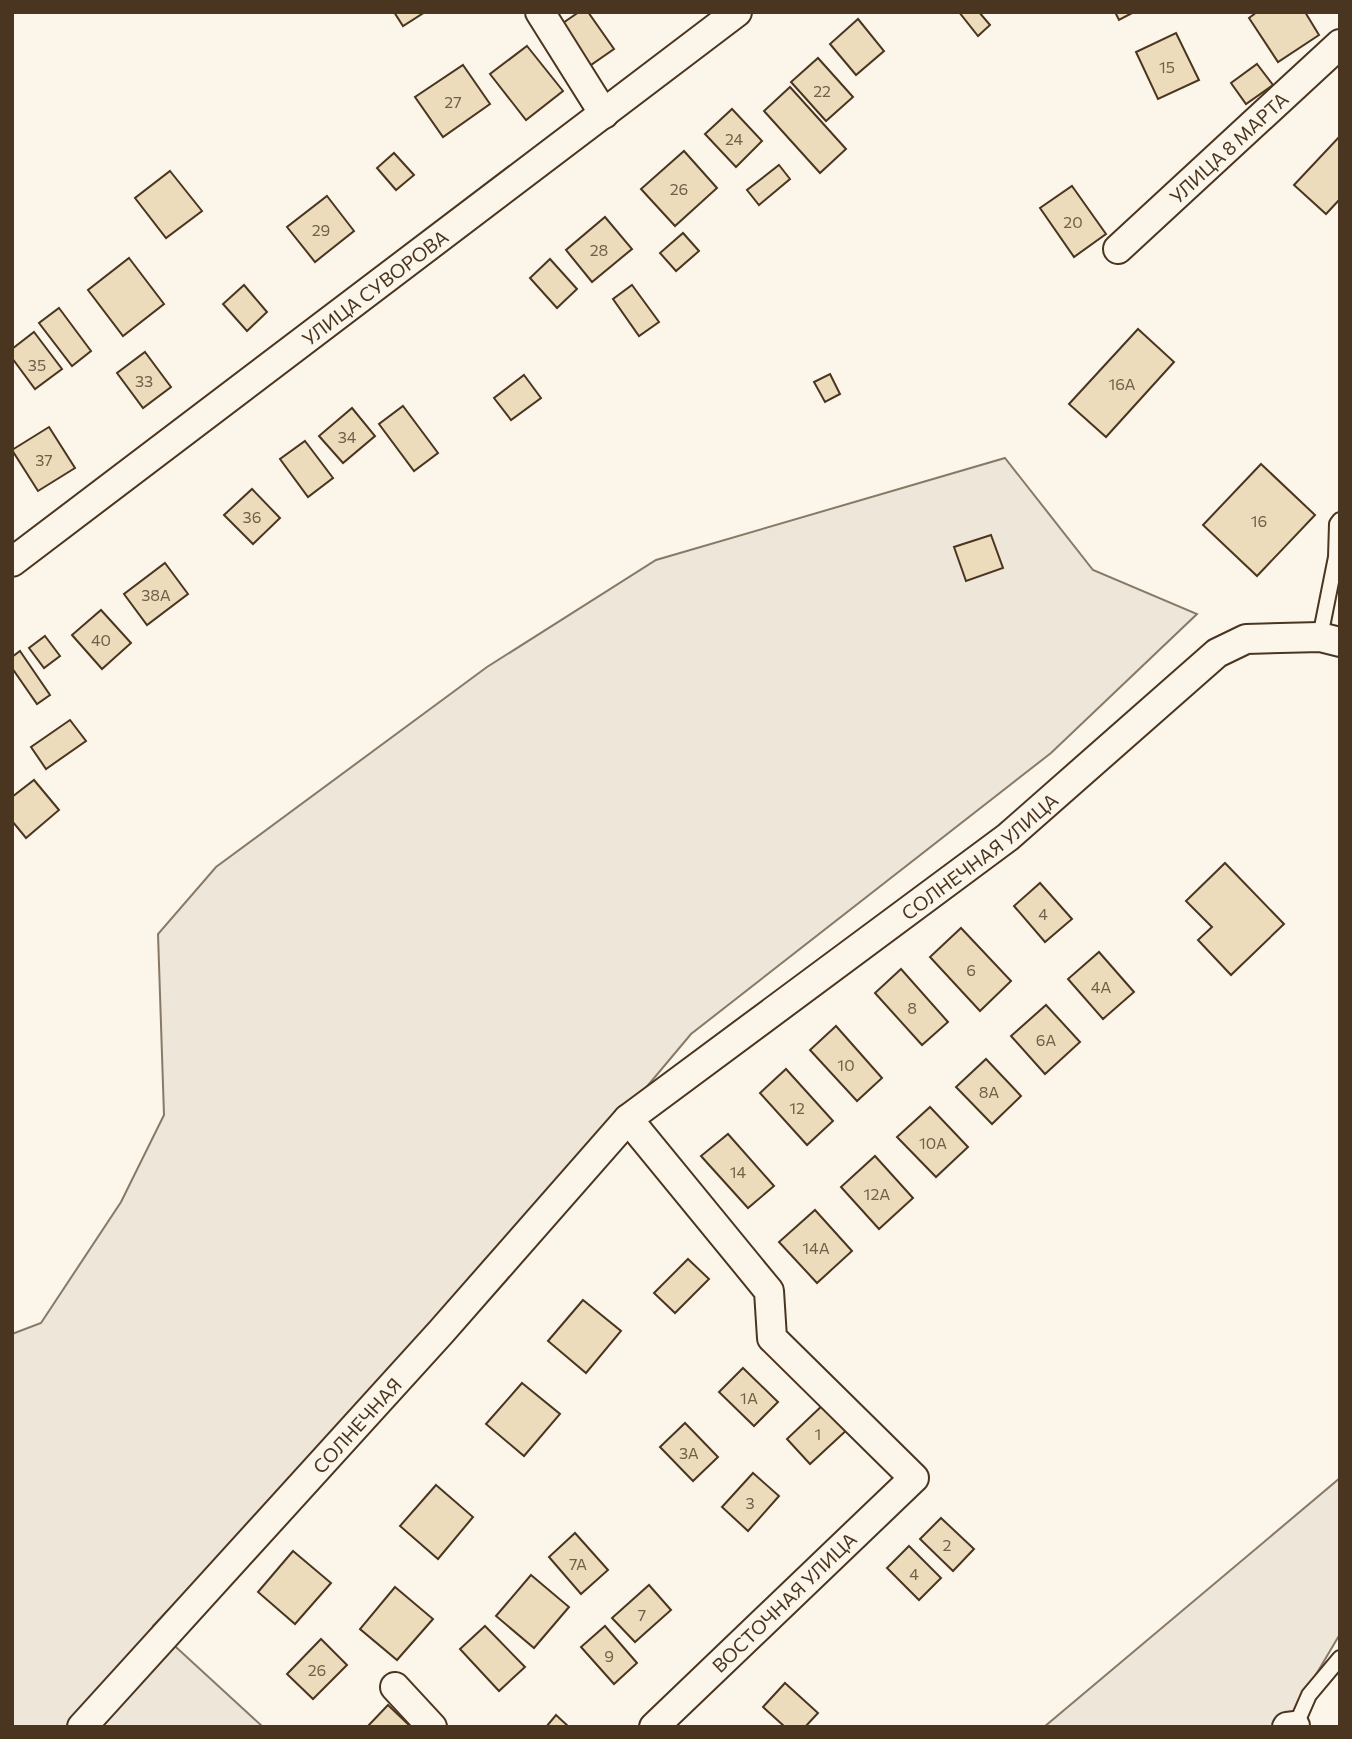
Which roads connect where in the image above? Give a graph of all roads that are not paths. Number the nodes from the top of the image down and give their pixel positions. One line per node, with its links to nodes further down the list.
1 (540, 12): 4 (street)
2 (737, 12): 4 (street, УЛИЦА СУВОРОВА)
3 (1340, 44): 5 (street, УЛИЦА 8 МАРТА)
4 (604, 114): 7 (street, УЛИЦА СУВОРОВА)
5 (1118, 249)
6 (1340, 520): 8 (lane)
7 (12, 562)
8 (1330, 639): 9 (street, СОЛНЕЧНАЯ УЛИЦА)
9 (628, 1119): 13 (street, СОЛНЕЧНАЯ); 15 (street, ВОСТОЧНАЯ УЛИЦА)
10 (1340, 1658): 12 (lane)
11 (395, 1687): 14 (street)
12 (1292, 1726)
13 (82, 1727)
14 (432, 1727)
15 (654, 1727)

